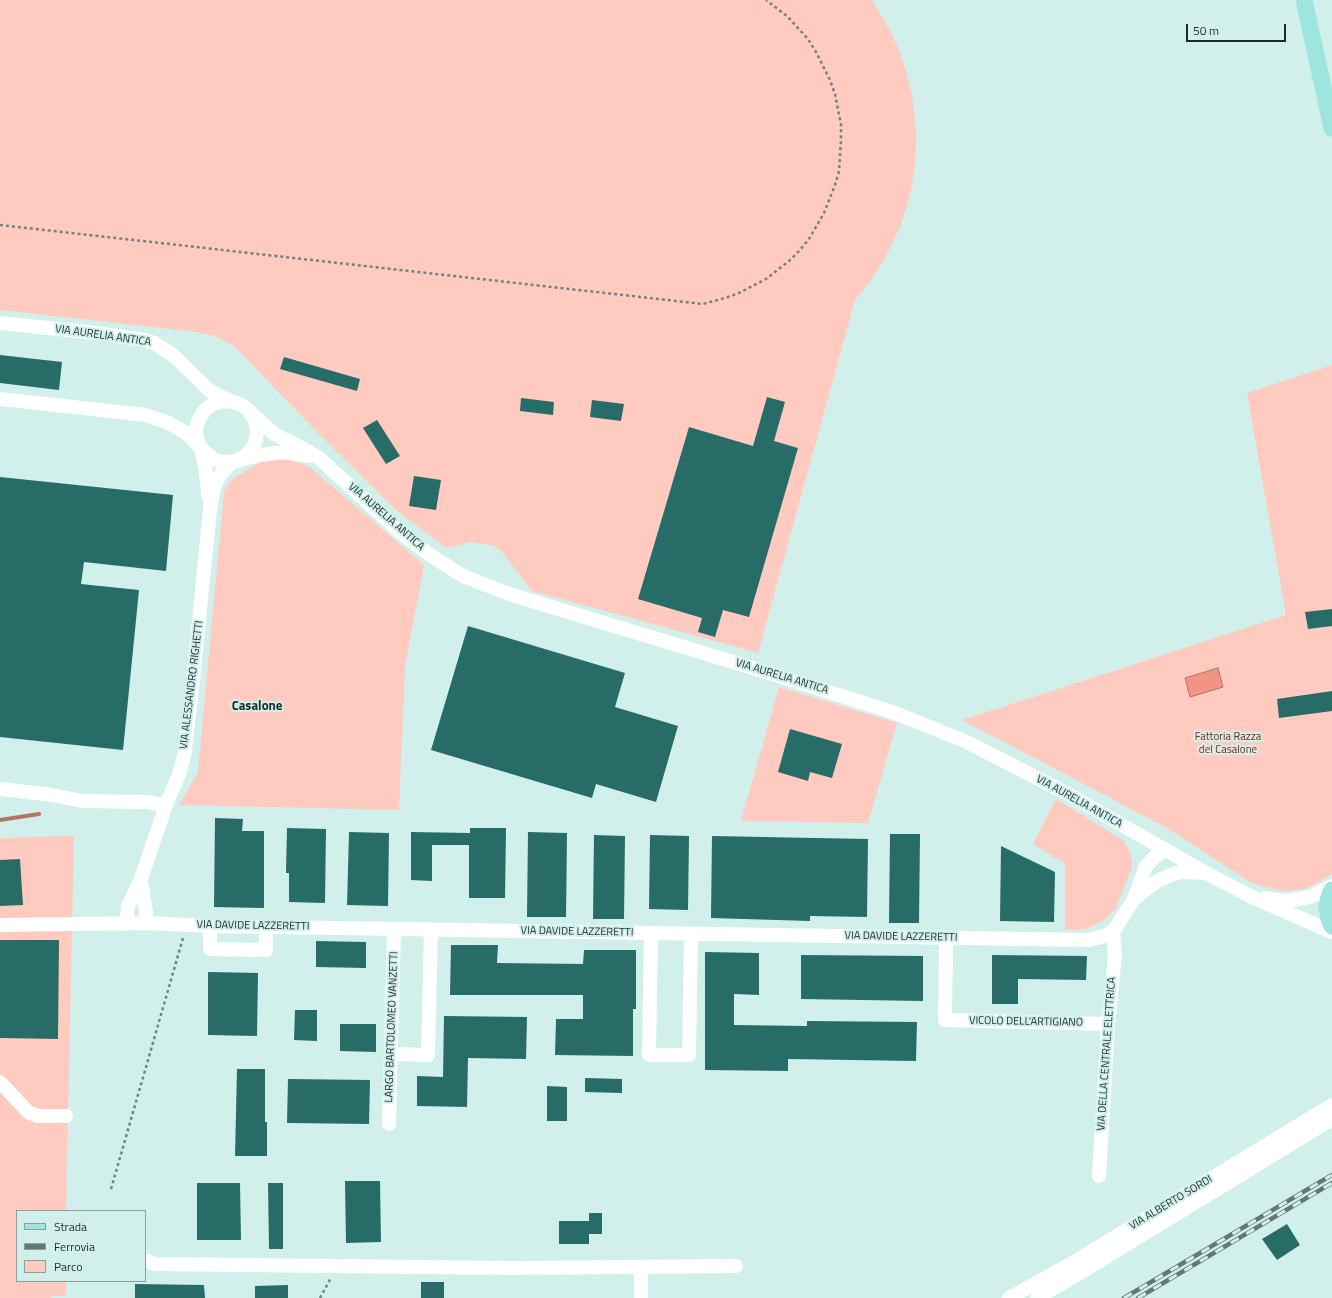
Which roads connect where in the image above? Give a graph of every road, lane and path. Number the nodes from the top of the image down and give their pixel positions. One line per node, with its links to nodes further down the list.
1 (766, 0): 6 (path)
2 (1304, 0): 3 (main road)
3 (1315, 50): 4 (street); 5 (main road)
4 (1332, 91)
5 (1332, 128)
6 (0, 225)
7 (0, 323): 9 (street, VIA AURELIA ANTICA)
8 (0, 399): 11 (street)
9 (233, 402): 10 (street, VIA AURELIA ANTICA); 11 (street)
10 (249, 411): 12 (street, VIA AURELIA ANTICA); 13 (street)
11 (201, 448): 13 (street); 14 (street)
12 (319, 458): 13 (street); 17 (street, VIA AURELIA ANTICA)
13 (234, 461): 14 (street)
14 (210, 509): 16 (street, VIA ALESSANDRO RIGHETTI)
15 (0, 789): 16 (street)
16 (166, 805): 21 (street, VIA ALESSANDRO RIGHETTI)
17 (1142, 836): 18 (street, VIA AURELIA ANTICA); 19 (street)
18 (1166, 850): 19 (street); 20 (street, VIA AURELIA ANTICA); 22 (street)
19 (1146, 866): 26 (street)
20 (1206, 873): 22 (street); 25 (street, VIA AURELIA ANTICA)
21 (141, 879): 27 (street); 28 (street, VIA ALESSANDRO RIGHETTI)
22 (1158, 881): 26 (street)
23 (1332, 886): 25 (street, VIA AURELIA ANTICA)
24 (1332, 890): 32 (main road)
25 (1252, 897): 37 (street, VIA AURELIA ANTICA)
26 (1134, 899): 36 (street)
27 (146, 923): 28 (street, VIA DAVIDE LAZZERETTI); 30 (street, VIA DAVIDE LAZZERETTI)
28 (126, 924): 29 (street, VIA DAVIDE LAZZERETTI)
29 (0, 925)
30 (187, 925): 31 (street, VIA DAVIDE LAZZERETTI); 49 (path)
31 (210, 926): 33 (street, VIA DAVIDE LAZZERETTI); 33 (street)
32 (1332, 926)
33 (266, 927): 34 (street, VIA DAVIDE LAZZERETTI)
34 (394, 929): 35 (street, VIA DAVIDE LAZZERETTI); 42 (street, LARGO BARTOLOMEO VANZETTI)
35 (431, 929): 38 (street, VIA DAVIDE LAZZERETTI); 42 (street)
36 (1113, 932): 40 (street, VIA DAVIDE LAZZERETTI); 41 (street, VIA DELLA CENTRALE ELETTRICA)
37 (1332, 932)
38 (651, 933): 39 (street, VIA DAVIDE LAZZERETTI); 39 (street)
39 (691, 934): 40 (street, VIA DAVIDE LAZZERETTI)
40 (946, 938): 41 (street, VICOLO DELL'ARTIGIANO)
41 (1108, 1024): 48 (street, VIA DELLA CENTRALE ELETTRICA)
42 (391, 1054): 47 (street, LARGO BARTOLOMEO VANZETTI)
43 (0, 1082): 45 (street)
44 (1332, 1105): 56 (street, VIA ALBERTO SORDI)
45 (66, 1116)
46 (1332, 1119): 57 (street, VIA ALBERTO SORDI)
47 (389, 1124)
48 (1099, 1176)
49 (111, 1189)
50 (146, 1260): 51 (street)
51 (331, 1266): 53 (street); 54 (path)
52 (736, 1266): 53 (street)
53 (640, 1267): 55 (street)
54 (320, 1298)
55 (641, 1298)
56 (1009, 1298)
57 (1037, 1298)

